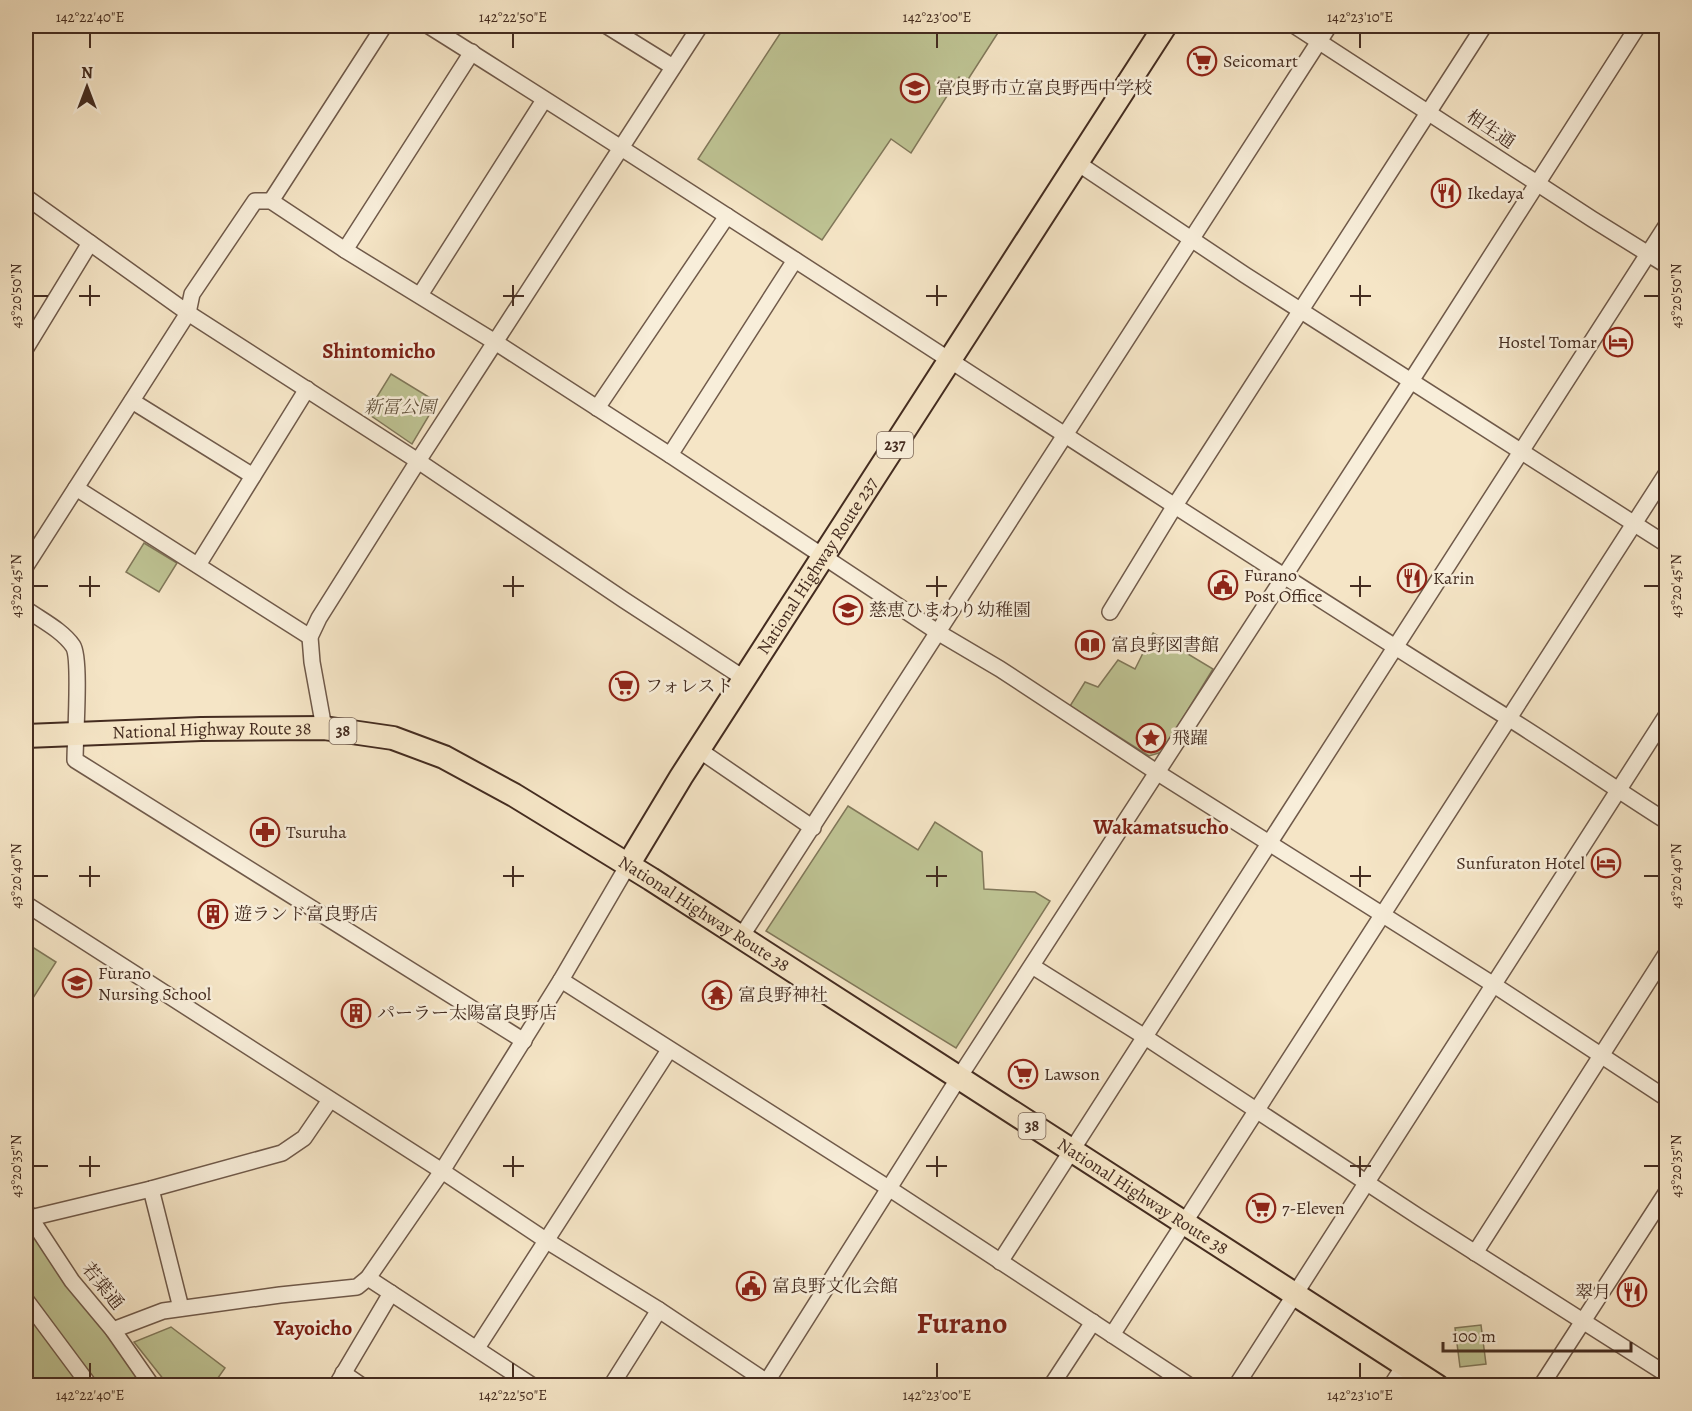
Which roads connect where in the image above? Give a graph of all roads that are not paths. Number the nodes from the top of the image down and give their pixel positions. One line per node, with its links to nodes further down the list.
1 (384, 26): 19 (street)
2 (429, 26): 11 (street)
3 (607, 26): 12 (street)
4 (700, 26): 12 (street)
5 (1165, 26): 16 (highway, National Highway Route 237 / 237)
6 (1295, 26): 10 (street, 相生通)
7 (1329, 26): 10 (street)
8 (1484, 26): 14 (street)
9 (1638, 26): 17 (street)
10 (1319, 41): 14 (street, 相生通); 22 (street)
11 (472, 52): 13 (street); 24 (street)
12 (673, 67): 15 (street)
13 (544, 100): 15 (street); 28 (street)
14 (1429, 111): 17 (street, 相生通); 29 (street)
15 (620, 148): 20 (street); 31 (street)
16 (1076, 162): 22 (street); 33 (highway, National Highway Route 237 / 237)
17 (1538, 183): 25 (street, 相生通); 34 (street)
18 (26, 196): 23 (street)
19 (272, 201): 24 (street); 30 (street)
20 (727, 216): 26 (street); 37 (street)
21 (1666, 226): 25 (street)
22 (1191, 238): 29 (street); 38 (street)
23 (90, 243): 30 (street); 32 (street)
24 (345, 250): 28 (street)
25 (1649, 254): 27 (street, 相生通); 39 (street)
26 (795, 260): 33 (street); 40 (street)
27 (1666, 265)
28 (420, 295): 31 (street)
29 (1301, 309): 34 (street); 45 (street)
30 (188, 313): 35 (street); 36 (street)
31 (495, 342): 37 (street); 41 (street)
32 (26, 348)
33 (950, 361): 38 (street); 48 (highway, National Highway Route 237 / 237)
34 (1411, 381): 39 (street); 51 (street)
35 (307, 389): 41 (street); 43 (street)
36 (132, 401): 43 (street); 44 (street)
37 (597, 408): 40 (street)
38 (1064, 436): 45 (street); 54 (street)
39 (1522, 452): 46 (street); 56 (street)
40 (670, 455): 48 (street)
41 (418, 461): 55 (street); 57 (street)
42 (1666, 474): 46 (street)
43 (253, 476): 49 (street)
44 (76, 488): 49 (street); 50 (street)
45 (1174, 507): 51 (street); 53 (street)
46 (1635, 523): 47 (street); 59 (street)
47 (1666, 544)
48 (824, 555): 54 (street); 57 (highway, National Highway Route 237 / 237)
49 (198, 565): 55 (street)
50 (26, 566)
51 (1283, 576): 56 (street); 64 (street)
52 (26, 609): 61 (street)
53 (1110, 612)
54 (939, 633): 64 (street); 67 (street)
55 (310, 637): 60 (street)
56 (1396, 649): 59 (street); 68 (street)
57 (745, 679): 63 (highway, National Highway Route 237 / 237)
58 (1666, 716): 65 (street)
59 (1509, 719): 65 (street); 71 (street)
60 (324, 728): 61 (highway, National Highway Route 38 / 38); 69 (highway, National Highway Route 38 / 38)
61 (74, 735): 62 (highway, National Highway Route 38 / 38); 78 (street)
62 (26, 736)
63 (699, 750): 67 (street); 69 (highway, National Highway Route 237 / 237)
64 (1158, 773): 68 (street); 74 (street)
65 (1619, 791): 66 (street); 76 (street)
66 (1666, 821)
67 (813, 828): 72 (street)
68 (1269, 844): 71 (street); 77 (street)
69 (628, 865): 72 (highway, National Highway Route 38 / 38); 75 (street)
70 (26, 904): 83 (street)
71 (1382, 914): 76 (street); 84 (street)
72 (741, 937): 81 (highway, National Highway Route 38 / 38)
73 (1666, 954): 80 (street)
74 (1032, 966): 77 (street); 81 (street)
75 (561, 980): 78 (street); 79 (street)
76 (1494, 985): 80 (street); 87 (street)
77 (1145, 1037): 84 (street); 85 (street)
78 (524, 1041): 86 (street)
79 (669, 1050): 89 (street); 93 (street)
80 (1601, 1057): 82 (street); 94 (street)
81 (958, 1079): 85 (highway, National Highway Route 38 / 38); 89 (street)
82 (1666, 1098)
83 (330, 1100): 86 (street); 88 (street)
84 (1257, 1112): 87 (street); 92 (street)
85 (1072, 1152): 92 (highway, National Highway Route 38 / 38); 95 (street)
86 (442, 1171): 93 (street); 96 (street)
87 (1366, 1183): 94 (street); 98 (street)
88 (151, 1189): 91 (street); 100 (street)
89 (890, 1189): 95 (street); 111 (street)
90 (1666, 1193): 102 (street)
91 (28, 1214): 104 (street, 若葉通)
92 (1185, 1224): 98 (highway, National Highway Route 38 / 38); 105 (street)
93 (547, 1240): 101 (street); 106 (street)
94 (1475, 1253): 102 (street)
95 (1000, 1262): 103 (street)
96 (368, 1278): 97 (street); 100 (street)
97 (391, 1293): 106 (street); 109 (street)
98 (1295, 1294): 107 (highway, National Highway Route 38 / 38); 118 (street)
99 (26, 1300): 112 (street)
100 (181, 1308): 104 (street)
101 (659, 1310): 111 (street); 116 (street)
102 (1584, 1321): 108 (street); 121 (street)
103 (1093, 1322): 105 (street); 117 (street)
104 (113, 1330): 113 (street, 若葉通)
105 (1112, 1335): 110 (street)
106 (477, 1348): 115 (street)
107 (1405, 1364): 119 (street); 120 (highway, National Highway Route 38 / 38)
108 (1666, 1374)
109 (339, 1379): 114 (street)
110 (1180, 1383)
111 (768, 1384)
112 (90, 1386)
113 (152, 1386)
114 (362, 1386)
115 (533, 1386)
116 (611, 1386)
117 (1051, 1386)
118 (1236, 1386)
119 (1391, 1386)
120 (1437, 1386)
121 (1541, 1386)

